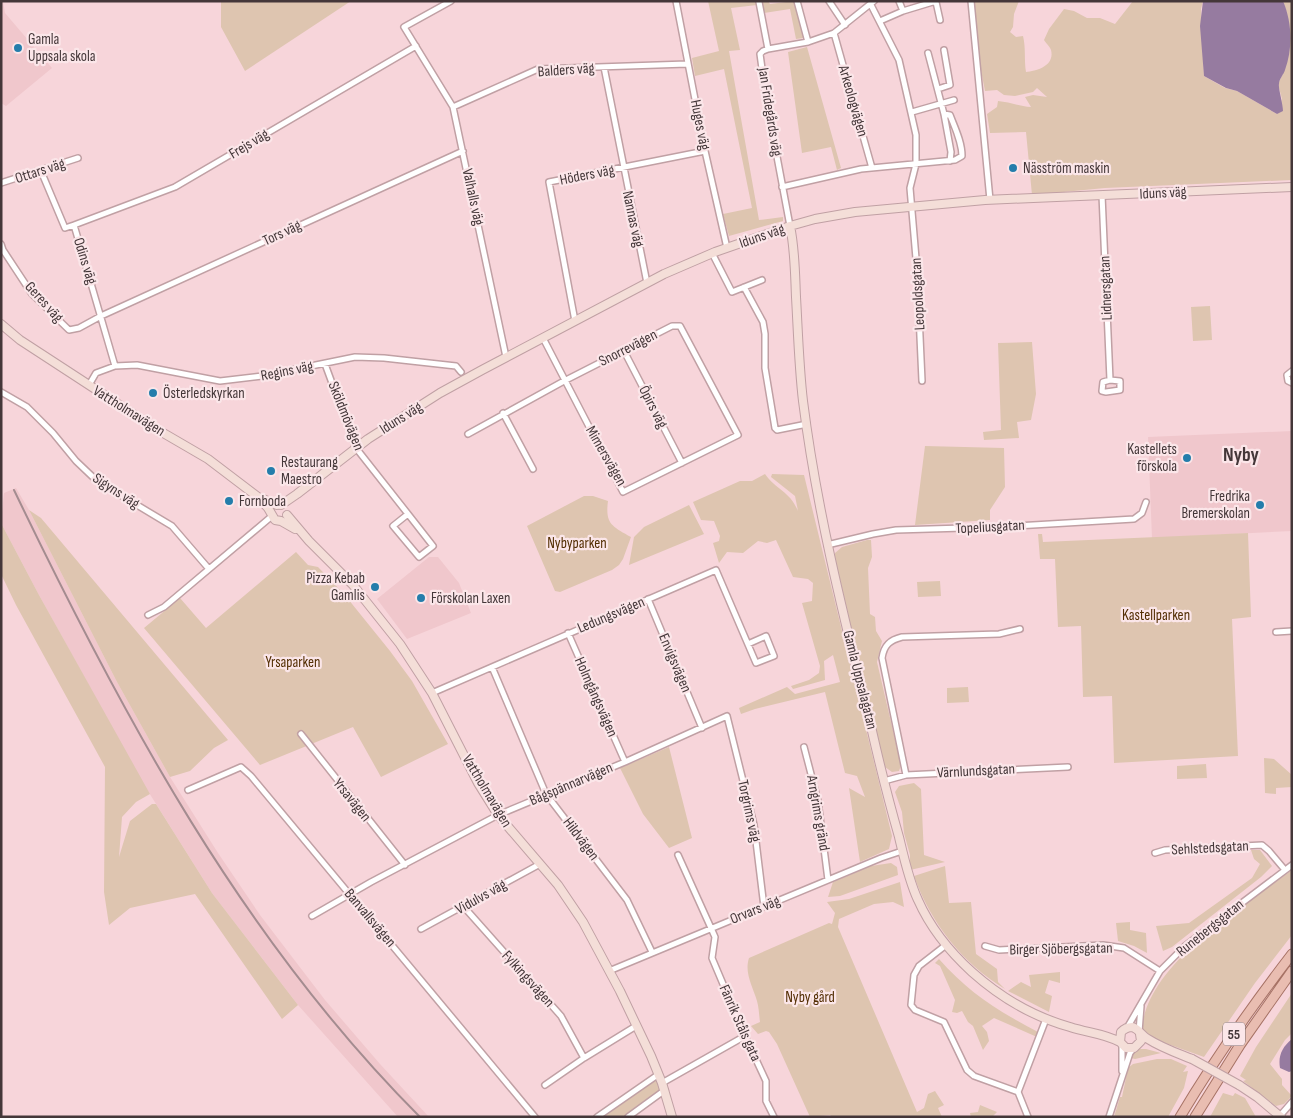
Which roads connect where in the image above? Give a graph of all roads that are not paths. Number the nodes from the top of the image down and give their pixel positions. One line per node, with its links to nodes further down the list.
1 (451, 1): 16 (street, Valhalls väg)
2 (676, 1): 20 (street, Huges väg)
3 (797, 1): 15 (street)
4 (829, 1): 13 (street)
5 (899, 1): 10 (street)
6 (972, 1): 40 (street)
7 (759, 2): 17 (street, Jan Fridegårds väg)
8 (936, 2): 10 (street); 11 (street)
9 (872, 3): 12 (street, Leopoldsgatan); 13 (street)
10 (903, 11): 12 (street)
11 (940, 20)
12 (880, 22): 26 (street, Leopoldsgatan)
13 (845, 26): 14 (street)
14 (834, 33): 15 (street); 34 (street, Arkeologvägen)
15 (808, 42): 17 (street)
16 (416, 46): 25 (street, Valhalls väg); 42 (street, Frejs väg)
17 (768, 49): 37 (street, Jan Fridegårds väg)
18 (944, 50): 22 (street)
19 (928, 54): 22 (street)
20 (688, 64): 21 (street, Balders väg); 28 (street, Huges väg)
21 (604, 67): 25 (street, Balders väg); 33 (street, Nannas väg)
22 (938, 89): 24 (street)
23 (954, 100): 24 (street)
24 (941, 104): 26 (street); 27 (street)
25 (453, 107): 29 (street, Valhalls väg)
26 (912, 112): 32 (street, Leopoldsgatan)
27 (944, 114): 31 (street); 31 (street)
28 (705, 151): 33 (street, Höders väg); 45 (street, Huges väg)
29 (463, 152): 50 (street, Tors väg); 55 (street, Valhalls väg)
30 (78, 158): 35 (street, Ottars väg)
31 (950, 161): 32 (street)
32 (916, 164): 34 (street); 41 (street, Leopoldsgatan)
33 (623, 168): 48 (street, Nannas väg); 51 (street, Höders väg)
34 (872, 168): 37 (street)
35 (41, 171): 36 (street, Ottars väg); 42 (street, Odins väg)
36 (1, 184)
37 (782, 187): 43 (street, Jan Fridegårds väg)
38 (1292, 187): 39 (street, Iduns väg)
39 (1102, 195): 40 (street, Iduns väg); 61 (street, Lidnersgatan)
40 (990, 200): 41 (street, Iduns väg)
41 (911, 207): 43 (street, Iduns väg); 62 (street, Leopoldsgatan)
42 (74, 225): 50 (street, Odins väg)
43 (790, 226): 45 (street, Iduns väg); 67 (street, Gamla Uppsalagatan)
44 (1, 244): 50 (street, Geres väg)
45 (727, 248): 46 (street, Iduns väg)
46 (712, 253): 48 (street, Iduns väg); 49 (street)
47 (762, 280): 49 (street)
48 (647, 283): 51 (street, Iduns väg)
49 (744, 287): 67 (street)
50 (101, 316): 57 (street, Odins väg)
51 (575, 321): 53 (street, Iduns väg)
52 (1, 324): 64 (street, Vattholmavägen)
53 (543, 338): 55 (street, Iduns väg); 60 (street, Mimersvägen)
54 (624, 351): 60 (street, Snorrevägen); 69 (street, Snorrevägen); 71 (street, Öpirs väg)
55 (506, 357): 70 (street, Iduns väg)
56 (325, 364): 57 (street, Regins väg); 59 (street, Regins väg); 70 (street, Sköldmövägen)
57 (116, 366): 64 (street, Regins väg)
58 (1292, 371): 63 (street)
59 (461, 372)
60 (564, 380): 66 (street, Snorrevägen); 71 (street, Mimersvägen)
61 (1110, 380)
62 (922, 381)
63 (1292, 383)
64 (89, 385): 73 (street, Vattholmavägen)
65 (1, 392): 81 (street, Sigyns väg)
66 (504, 414): 68 (street, Snorrevägen); 72 (street)
67 (807, 424): 80 (street, Gamla Uppsalagatan)
68 (468, 434)
69 (738, 435): 71 (street, Mimersvägen)
70 (356, 448): 75 (street, Iduns väg); 76 (street, Sköldmövägen)
71 (682, 463)
72 (533, 469)
73 (258, 496): 75 (street, Vattholmavägen); 77 (street, Vattholmavägen)
74 (1146, 502): 80 (street, Topeliusgatan)
75 (283, 509): 77 (street); 78 (street); 79 (street, Vattholmavägen)
76 (408, 514): 76 (street, Sköldmövägen)
77 (272, 515): 78 (street, Vattholmavägen); 81 (street)
78 (281, 521): 79 (street, Vattholmavägen)
79 (303, 535): 90 (street, Vattholmavägen)
80 (827, 545): 100 (street, Gamla Uppsalagatan)
81 (209, 569): 83 (street)
82 (648, 599): 87 (street, Ledungsvägen); 88 (street, Ledungsvägen); 92 (street, Envigsvägen)
83 (148, 615)
84 (1020, 628): 99 (street)
85 (1292, 631): 86 (street)
86 (1276, 632)
87 (568, 633): 89 (street, Ledungsvägen); 96 (street, Holmgångsvägen)
88 (748, 644): 88 (street, Ledungsvägen)
89 (492, 667): 90 (street, Ledungsvägen); 102 (street, Hildvägen)
90 (432, 693): 103 (street, Vattholmavägen)
91 (727, 716): 92 (street, Bågspännarvägen); 114 (street, Torgrims väg)
92 (702, 728): 96 (street, Bågspännarvägen)
93 (300, 734): 107 (street, Yrsavägen)
94 (804, 747): 111 (street, Arngrims gränd)
95 (235, 762): 97 (street, Banvallsvägen)
96 (625, 762): 102 (street, Bågspännarvägen)
97 (241, 767): 101 (street); 112 (street, Banvallsvägen)
98 (1068, 767): 99 (street, Värnlundsgatan)
99 (906, 775): 100 (street, Värnlundsgatan)
100 (884, 781): 104 (street, Gamla Uppsalagatan)
101 (188, 790)
102 (546, 794): 103 (street, Bågspännarvägen); 120 (street, Hildvägen)
103 (498, 815): 107 (street, Bågspännarvägen); 108 (street, Vattholmavägen)
104 (902, 851): 111 (street, Orvars väg); 118 (street, Gamla Uppsalagatan)
105 (1155, 853): 110 (street, Sehlstedsgatan)
106 (678, 855): 116 (street, Fänrik Ståls gata)
107 (405, 864): 112 (street, Bågspännarvägen)
108 (540, 864): 113 (street, Vidulvs väg); 122 (street, Vattholmavägen)
109 (1292, 865): 110 (street, Runebergsgatan)
110 (1285, 870): 123 (street, Runebergsgatan)
111 (828, 880): 114 (street, Orvars väg)
112 (350, 894): 115 (street, Bågspännarvägen); 143 (street, Banvallsvägen)
113 (464, 907): 117 (street, Vidulvs väg); 135 (street, Fylkingsvägen)
114 (764, 907): 116 (street, Orvars väg)
115 (312, 916)
116 (711, 928): 120 (street, Orvars väg); 131 (street, Fänrik Ståls gata)
117 (421, 929)
118 (946, 945): 126 (street, Gamla Uppsalagatan); 140 (street)
119 (985, 946): 123 (street, Birger Sjöbergsgatan)
120 (652, 952): 122 (street, Orvars väg)
121 (1292, 954): 150 (main road, 55)
122 (609, 971): 127 (street, Vattholmavägen)
123 (1160, 971): 125 (street, Runebergsgatan)
124 (1292, 971): 151 (main road, 55)
125 (1142, 1003): 128 (street, Runebergsgatan); 130 (street, Runebergsgatan)
126 (1046, 1019): 129 (street, Gamla Uppsalagatan); 140 (street)
127 (636, 1026): 135 (street); 136 (street, Vattholmavägen)
128 (1124, 1030): 129 (street, Gamla Uppsalagatan); 130 (street); 132 (street)
129 (1098, 1033): 132 (street, Gamla Uppsalagatan)
130 (1140, 1033): 133 (street); 134 (street)
131 (745, 1036): 139 (street); 147 (street, Fänrik Ståls gata)
132 (1121, 1044): 133 (street); 137 (street)
133 (1136, 1047): 134 (street); 137 (street)
134 (1164, 1048): 142 (street, bridge)
135 (584, 1058): 138 (street)
136 (658, 1074): 139 (street, Vattholmavägen); 144 (street)
137 (1121, 1076): 149 (street)
138 (545, 1085)
139 (664, 1087): 145 (street); 146 (street, Vattholmavägen)
140 (1018, 1092): 148 (street)
141 (1292, 1102): 142 (street)
142 (1280, 1116)
143 (535, 1117)
144 (597, 1117)
145 (628, 1117)
146 (672, 1117)
147 (774, 1117)
148 (1028, 1117)
149 (1109, 1117)
150 (1180, 1117)
151 (1195, 1117)

